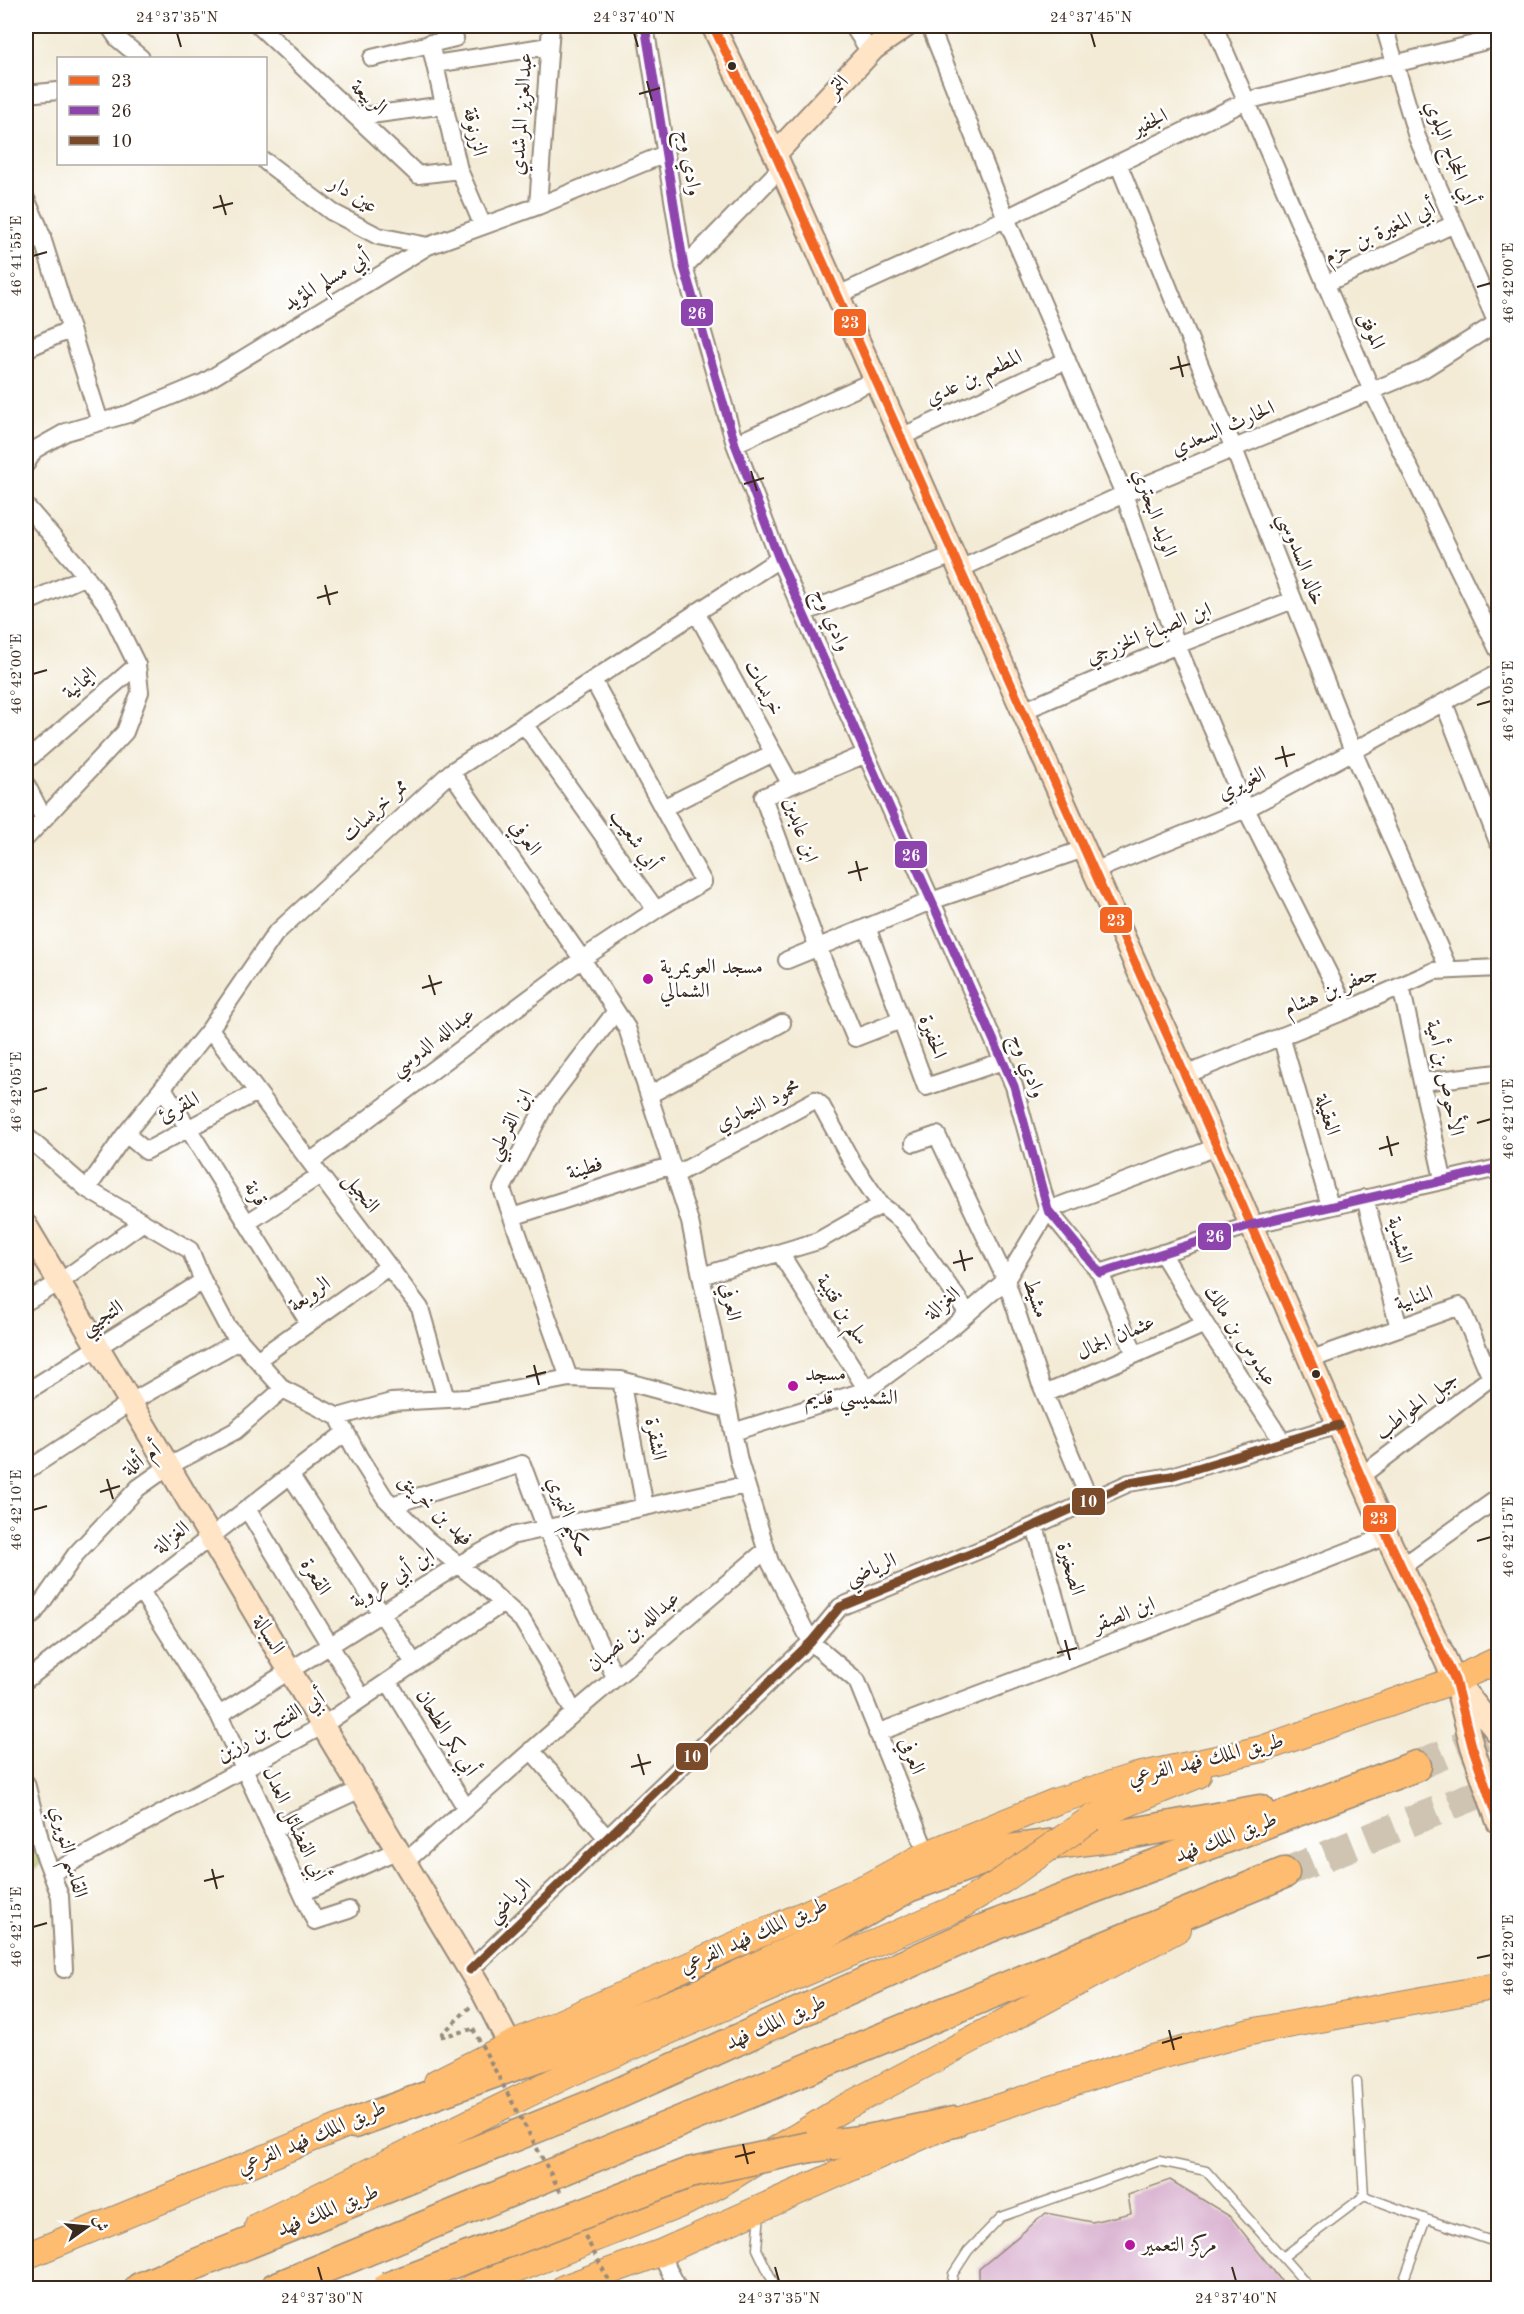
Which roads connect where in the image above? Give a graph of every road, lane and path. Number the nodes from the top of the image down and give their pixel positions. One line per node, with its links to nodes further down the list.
1 (109, 26): 17 (street)
2 (281, 26): 11 (street)
3 (551, 26): 15 (street, عبدالعزيز المرشدي)
4 (647, 26): 27 (street, وادي وج)
5 (713, 26): 28 (street)
6 (853, 26): 16 (street)
7 (906, 26): 16 (street, التمر)
8 (930, 26): 34 (street, الوليد البحتري)
9 (1214, 26): 24 (street, الموفق)
10 (1384, 26): 21 (street, أبي الحجاج البلوي)
11 (262, 30): 26 (street, الربيعة)
12 (453, 32): 14 (street); 19 (street)
13 (1498, 38): 21 (street, الجفير)
14 (430, 43): 18 (street); 20 (street, الزرنوقة)
15 (549, 46): 19 (street); 33 (street, عبدالعزيز المرشدي)
16 (870, 52): 28 (street, التمر)
17 (140, 57)
18 (372, 58)
19 (463, 60): 20 (street)
20 (435, 64): 25 (street, الزرنوقة)
21 (1395, 64): 24 (street, الجفير); 35 (street, أبي الحجاج البلوي)
22 (57, 91): 23 (street)
23 (26, 94)
24 (1246, 101): 30 (street, الجفير); 41 (street, الموفق)
25 (445, 105): 26 (street); 31 (street, الزرنوقة)
26 (356, 117): 31 (street, الربيعة)
27 (665, 154): 33 (street, أبي مسلم المؤيد); 40 (street, وادي وج)
28 (778, 161): 40 (street); 42 (street)
29 (267, 163): 39 (street, عين دار)
30 (1118, 163): 34 (street, الجفير); 52 (street, خالد السدوسي)
31 (459, 170): 36 (street, الزرنوقة)
32 (26, 199): 37 (street)
33 (538, 206): 36 (street, أبي مسلم المؤيد)
34 (1006, 218): 42 (street, الجفير); 46 (street, الوليد البحتري)
35 (1454, 224): 41 (street, أبي المغيرة بن حزم); 43 (street, أبي الحجاج البلوي)
36 (483, 226): 39 (street, أبي مسلم المؤيد)
37 (42, 235): 38 (street); 44 (street)
38 (26, 243)
39 (428, 246): 49 (street, أبي مسلم المؤيد)
40 (684, 267): 51 (street, وادي وج)
41 (1325, 284): 48 (street, الموفق)
42 (838, 295): 47 (street)
43 (1498, 324): 48 (street, الحارث السعدي)
44 (71, 329): 45 (street); 49 (street)
45 (26, 348)
46 (1067, 360): 50 (street, المطعم بن عدي); 54 (street, الوليد البحتري)
47 (875, 380): 50 (street); 51 (street)
48 (1372, 391): 52 (street, الحارث السعدي); 64 (street, الموفق)
49 (100, 422): 53 (street, أبي مسلم المؤيد)
50 (901, 437): 57 (street)
51 (735, 444): 56 (street, وادي وج)
52 (1234, 448): 54 (street, الحارث السعدي); 59 (street, خالد السدوسي)
53 (26, 464)
54 (1124, 494): 57 (street, الحارث السعدي); 63 (street, الوليد البحتري)
55 (26, 506): 58 (street)
56 (779, 558): 61 (street, ممر خريسات); 62 (street, وادي وج)
57 (956, 562): 62 (street, الحارث السعدي); 69 (street)
58 (86, 576): 60 (street); 65 (street)
59 (1293, 600): 63 (street, ابن الصباغ الخزرجي); 71 (street, خالد السدوسي)
60 (26, 603)
61 (696, 612): 67 (street, ممر خريسات); 72 (street, خريسات)
62 (803, 613): 73 (street, وادي وج)
63 (1177, 645): 69 (street, ابن الصباغ الخزرجي); 79 (street, الوليد البحتري)
64 (1498, 650)
65 (137, 665): 74 (street, اليمانية); 80 (street)
66 (1498, 673): 68 (street, الغويري)
67 (593, 680): 70 (street, ممر خريسات); 78 (street)
68 (1444, 703): 71 (street, الغويري); 82 (street)
69 (1023, 711): 83 (street)
70 (524, 724): 75 (street, ممر خريسات); 86 (street, أبي شعيب)
71 (1353, 752): 79 (street, الغويري); 92 (street, خالد السدوسي)
72 (773, 753): 77 (street, خريسات); 78 (street)
73 (866, 754): 77 (street, ابن عابدين); 85 (street, وادي وج)
74 (26, 761)
75 (451, 772): 89 (street, العرفي); 98 (street, ممر خريسات)
76 (26, 784): 80 (street)
77 (791, 786): 88 (street, ابن عابدين)
78 (663, 808): 86 (street)
79 (1246, 809): 84 (street, الغويري); 94 (street, الوليد البحتري)
80 (44, 819): 81 (street)
81 (26, 838)
82 (1498, 842)
83 (1084, 849): 84 (street); 85 (street)
84 (1094, 871): 102 (street)
85 (931, 901): 87 (street); 100 (street, وادي وج)
86 (656, 910): 89 (street)
87 (867, 927): 88 (street); 96 (street, الحفيرة)
88 (818, 948): 90 (street); 96 (street)
89 (582, 958): 95 (street, العرفي); 113 (street, عبدالله الدوسي)
90 (787, 960)
91 (1498, 968): 92 (street, جعفر بن هشام)
92 (1449, 970): 93 (street, جعفر بن هشام)
93 (1401, 986): 94 (street, جعفر بن هشام); 103 (street, الأحوص بن أمية)
94 (1347, 1010): 99 (street, جعفر بن هشام)
95 (616, 1011): 106 (street, العرفي); 121 (street, ابن القرطبي)
96 (901, 1020): 100 (street, الحفيرة)
97 (782, 1023): 106 (street)
98 (210, 1029): 104 (street, ممر خريسات); 105 (street, النجيل)
99 (1281, 1036): 102 (street, جعفر بن هشام); 119 (street, العقيلة)
100 (1003, 1061): 120 (street, وادي وج)
101 (1498, 1073): 103 (street)
102 (1185, 1075): 111 (street)
103 (1422, 1082): 115 (street, الأحوص بن أمية)
104 (163, 1088): 107 (street, قرنة); 108 (street, ممر خريسات)
105 (257, 1092): 107 (street, المقرئ); 113 (street, النجيل)
106 (649, 1095): 114 (street, العرفي)
107 (188, 1129): 108 (street, المقرئ); 123 (street, قرنة)
108 (126, 1134): 116 (street, ممر خريسات)
109 (26, 1136): 116 (street)
110 (914, 1143): 131 (street, مشيط)
111 (1217, 1147): 120 (street); 124 (street)
112 (1498, 1168): 115 (street)
113 (315, 1169): 123 (street, عبدالله الدوسي); 128 (street, النجيل)
114 (673, 1170): 118 (street, محمود النجاري); 121 (street, فطينة); 130 (street, العرفي)
115 (1443, 1179): 117 (street)
116 (87, 1189): 122 (street)
117 (1365, 1198): 119 (street); 138 (street, الشيدية)
118 (881, 1205): 126 (street); 135 (street, محمود النجاري)
119 (1330, 1206): 124 (street)
120 (1048, 1210): 129 (street); 131 (street, الغزالة)
121 (512, 1216): 145 (street, ابن القرطبي)
122 (142, 1223): 132 (street); 133 (street)
123 (247, 1223): 136 (street, قرنة)
124 (1251, 1225): 127 (street); 143 (street)
125 (26, 1226): 133 (street, السبالة)
126 (780, 1253): 130 (street); 148 (street, سلم بن قتيبة)
127 (1162, 1253): 129 (street); 137 (street, عبدوس بن مالك)
128 (388, 1267): 136 (street, الرويعة); 151 (street, النجيل)
129 (1100, 1273): 141 (street)
130 (701, 1276): 153 (street, العرفي)
131 (1006, 1280): 135 (street, الغزالة); 150 (street, مشيط)
132 (203, 1281): 139 (street); 140 (street, التجيبي)
133 (60, 1282): 134 (street); 140 (street, السبالة)
134 (26, 1302)
135 (968, 1313): 148 (street, الغزالة)
136 (309, 1323): 142 (street, الرويعة)
137 (1205, 1324): 141 (street, عثمان الجمال); 158 (street, عبدوس بن مالك)
138 (1399, 1328): 143 (street, المنابية); 144 (street, المنابية)
139 (240, 1340): 142 (street); 152 (street)
140 (99, 1347): 149 (street, التجيبي); 152 (street, السبالة)
141 (1136, 1354): 150 (street, عثمان الجمال)
142 (257, 1360): 147 (street)
143 (1310, 1360): 155 (street)
144 (1495, 1375): 162 (street, جبل الحواطب)
145 (569, 1378): 146 (street); 151 (street)
146 (621, 1380): 153 (street); 167 (street, الشقرة)
147 (283, 1389): 154 (street); 159 (street, أم أثلة)
148 (867, 1390): 157 (street, الغزالة)
149 (26, 1392)
150 (1045, 1394): 165 (street, مشيط)
151 (446, 1399): 154 (street)
152 (131, 1402): 159 (street, السبالة); 160 (street)
153 (728, 1409): 157 (street, العرفي)
154 (338, 1416): 156 (street, فهد بن خرينق)
155 (1339, 1425): 158 (street, الرياضي); 162 (street)
156 (346, 1432): 161 (street, الغزالة); 166 (street, فهد بن خرينق)
157 (733, 1432): 163 (street, العرفي)
158 (1281, 1441): 165 (street, الرياضي)
159 (169, 1466): 172 (street, السبالة); 179 (street, أم أثلة)
160 (26, 1471)
161 (291, 1476): 168 (street, الغزالة); 178 (street)
162 (1361, 1476): 171 (street)
163 (746, 1485): 167 (street, ابن أبي عروبة); 173 (street, العرفي)
164 (1498, 1498): 175 (street)
165 (1090, 1501): 169 (street, الرياضي)
166 (392, 1505): 170 (street, حكيم النميري); 174 (street, فهد بن خرينق)
167 (645, 1507): 170 (street, ابن أبي عروبة)
168 (248, 1509): 172 (street, الغزالة); 181 (street, القعرة)
169 (1035, 1526): 180 (street, الرياضي); 182 (street, الصخيرة)
170 (546, 1529): 174 (street, ابن أبي عروبة); 186 (street, حكيم النميري)
171 (1387, 1536): 175 (street); 182 (street, ابن الصقر)
172 (210, 1537): 176 (street, الغزالة); 185 (street, السبالة)
173 (766, 1550): 180 (street, العرفي); 186 (street, عبدالله بن نصبان)
174 (458, 1565): 177 (street, فهد بن خرينق); 178 (street, ابن أبي عروبة)
175 (1403, 1566): 188 (street)
176 (141, 1591): 187 (street, الغزالة); 192 (street, أبي الفضائل العدل)
177 (503, 1603): 184 (street, أبي الفتح بن رزين); 191 (street, فهد بن خرينق)
178 (381, 1613): 181 (street, ابن أبي عروبة); 184 (street)
179 (26, 1616)
180 (811, 1642): 194 (street, العرفي); 204 (street, الرياضي)
181 (330, 1645): 185 (street, ابن أبي عروبة); 190 (street, القعرة)
182 (1072, 1659): 194 (street, ابن الصقر)
183 (1498, 1660): 188 (main road, طريق الملك فهد الفرعي)
184 (414, 1663): 189 (street, أبي الفتح بن رزين)
185 (289, 1671): 192 (street, ابن أبي عروبة); 193 (street, السبالة)
186 (615, 1677): 191 (street, عبدالله بن نصبان)
187 (26, 1680)
188 (1455, 1680): 195 (street); 196 (main road, طريق الملك فهد الفرعي); 202 (street)
189 (388, 1681): 190 (street, أبي الفتح بن رزين); 201 (street, أبي بكر الطحان)
190 (362, 1698): 193 (street, أبي الفتح بن رزين)
191 (574, 1713): 197 (street, عبدالله بن نصبان)
192 (219, 1715): 198 (street, أبي الفضائل العدل)
193 (322, 1726): 198 (street, أبي الفتح بن رزين); 200 (street, السبالة)
194 (877, 1733): 205 (street, العرفي)
195 (1498, 1733)
196 (1262, 1749): 205 (main road, طريق الملك فهد الفرعي); 228 (main road, bridge)
197 (531, 1750): 201 (street, عبدالله بن نصبان); 204 (street)
198 (244, 1768): 203 (street, أبي الفضائل العدل); 207 (street, أبي الفتح بن رزين)
199 (26, 1783): 207 (street, القاسم النويري)
200 (361, 1789): 203 (street); 206 (street, السبالة)
201 (466, 1808): 206 (street, عبدالله بن نصبان)
202 (1498, 1822)
203 (272, 1830): 209 (street, أبي الفضائل العدل)
204 (607, 1838): 212 (street, الرياضي)
205 (927, 1854): 215 (main road, طريق الملك فهد الفرعي)
206 (401, 1856): 209 (street, عبدالله بن نصبان); 212 (street, السبالة)
207 (52, 1873): 211 (street, القاسم النويري)
208 (1284, 1873): 230 (highway); 232 (main road)
209 (302, 1893): 210 (street, أبي الفضائل العدل)
210 (349, 1910)
211 (64, 1969)
212 (470, 1970): 214 (street, السبالة)
213 (1498, 1986): 217 (main road)
214 (484, 1994): 215 (street, السبالة); 219 (path, bridge)
215 (510, 2045): 218 (main road, طريق الملك فهد الفرعي)
216 (1357, 2081): 220 (lane)
217 (954, 2122): 221 (main road); 231 (highway, bridge)
218 (354, 2123): 226 (main road, طريق الملك فهد الفرعي); 228 (highway, طريق الملك فهد)
219 (562, 2195)
220 (1364, 2196): 222 (lane); 227 (lane)
221 (761, 2206): 225 (main road); 236 (lane)
222 (1426, 2219): 224 (lane); 239 (lane)
223 (579, 2226): 234 (path, bridge)
224 (1498, 2243)
225 (660, 2253): 233 (main road); 235 (street)
226 (26, 2256)
227 (1283, 2258): 237 (lane); 238 (lane)
228 (189, 2267): 229 (highway, طريق الملك فهد)
229 (140, 2289)
230 (275, 2289)
231 (387, 2289)
232 (471, 2289)
233 (564, 2289)
234 (613, 2289)
235 (678, 2289)
236 (776, 2289)
237 (951, 2289)
238 (1311, 2289)
239 (1401, 2289)

